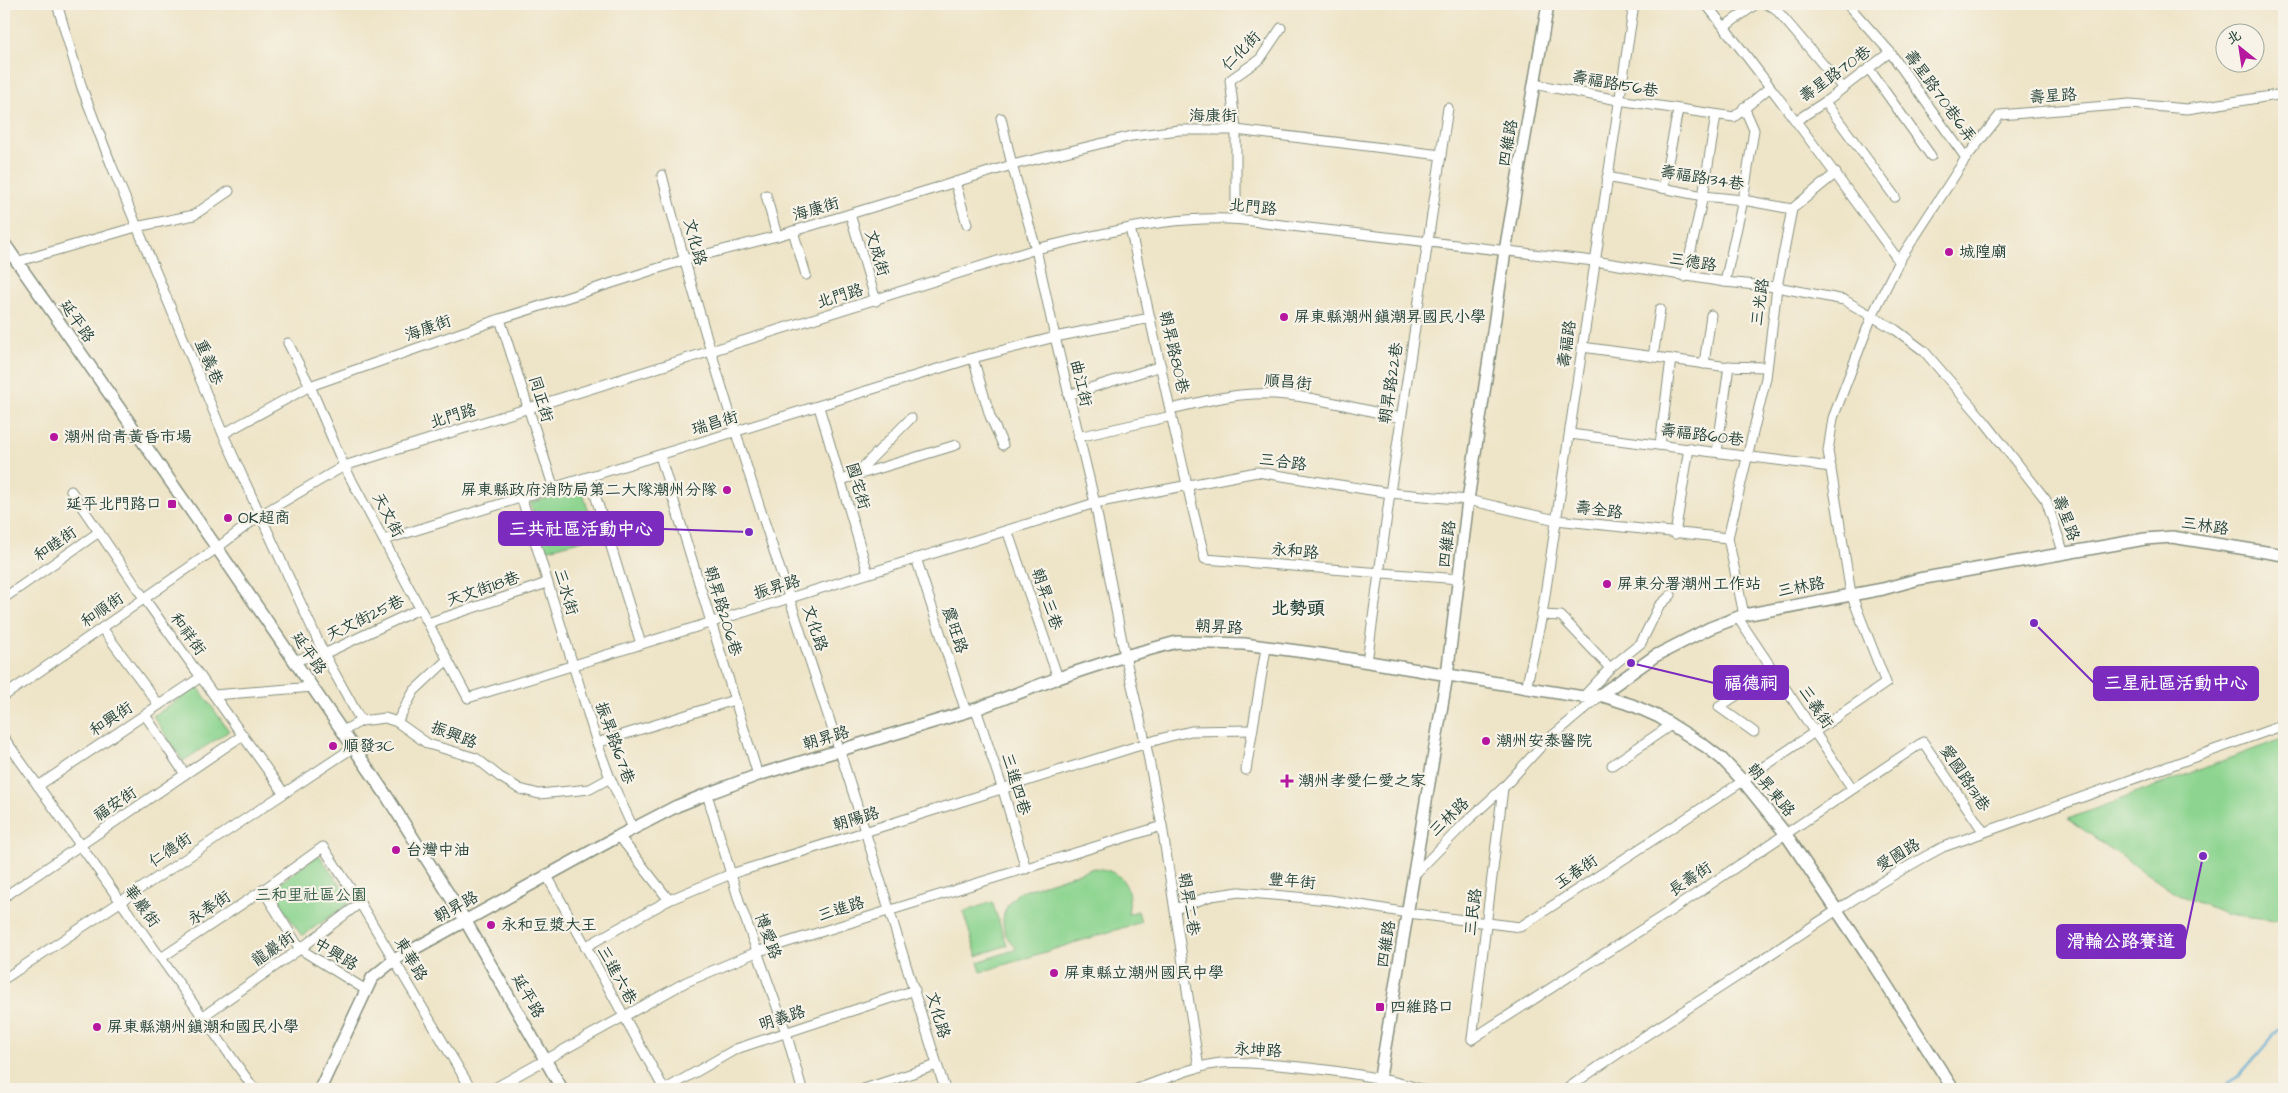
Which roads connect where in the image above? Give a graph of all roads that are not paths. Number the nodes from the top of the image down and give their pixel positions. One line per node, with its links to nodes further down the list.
1 (57, 4): 43 (street, 重義巷)
2 (1548, 4): 12 (main road, 四維路)
3 (1634, 4): 16 (street, 壽福路)
4 (1706, 4): 8 (street)
5 (1756, 4): 8 (street)
6 (1766, 4): 14 (street)
7 (1847, 4): 10 (street, 壽星路70巷6弄)
8 (1724, 27): 13 (street)
9 (1281, 28): 24 (street, 仁化街)
10 (1890, 52): 11 (street, 壽星路70巷); 27 (street, 壽星路70巷6弄)
11 (1869, 70): 14 (street, 壽星路70巷); 26 (street)
12 (1534, 84): 16 (street, 壽福路156巷); 50 (main road, 四維路)
13 (1769, 88): 18 (street); 23 (street)
14 (1843, 88): 17 (street, 壽星路70巷)
15 (2284, 94): 27 (street, 壽星路)
16 (1618, 100): 20 (street, 壽福路156巷); 31 (street, 壽福路)
17 (1824, 102): 23 (street, 壽星路70巷); 37 (street)
18 (1744, 107): 21 (street); 38 (street)
19 (1448, 108): 25 (street, 朝昇路22巷)
20 (1678, 110): 21 (street, 壽福路156巷); 33 (street)
21 (1716, 115): 36 (street)
22 (1001, 118): 28 (street, 曲江街)
23 (1796, 120): 29 (street)
24 (1236, 130): 25 (street, 海康街); 28 (street, 海康街); 41 (street, 仁化街)
25 (1441, 155): 47 (street, 朝昇路22巷)
26 (1931, 156)
27 (1966, 158): 53 (street, 壽星路)
28 (1012, 165): 32 (street, 海康街); 49 (street, 曲江街)
29 (1836, 173): 39 (street); 53 (street)
30 (662, 175): 51 (street, 文化路)
31 (1607, 177): 33 (street, 壽福路134巷); 52 (street, 壽福路)
32 (954, 182): 40 (street, 海康街); 42 (street)
33 (1663, 188): 36 (street, 壽福路134巷)
34 (229, 191): 43 (street)
35 (766, 195): 46 (street)
36 (1703, 196): 38 (street, 壽福路134巷); 56 (street)
37 (1895, 198)
38 (1743, 200): 39 (street, 壽福路134巷); 57 (street)
39 (1792, 209): 58 (street, 三光路)
40 (850, 214): 45 (street, 海康街); 59 (street, 文成街)
41 (1236, 218): 44 (street, 北門路); 47 (street, 北門路)
42 (966, 224)
43 (136, 227): 54 (street); 85 (street, 重義巷)
44 (1130, 228): 49 (street, 北門路); 63 (street, 朝昇路80巷)
45 (793, 231): 46 (street, 海康街); 55 (street)
46 (777, 236): 51 (street, 海康街)
47 (1429, 241): 50 (street, 北門路); 82 (street, 朝昇路22巷)
48 (5, 246): 54 (main road, 延平路)
49 (1036, 249): 59 (street, 北門路); 65 (street, 曲江街)
50 (1505, 251): 52 (street, 三德路); 105 (main road, 四維路)
51 (684, 260): 64 (street, 海康街); 68 (street, 文化路)
52 (1594, 261): 56 (street, 三德路); 67 (street, 壽福路)
53 (1899, 261): 62 (street, 壽星路)
54 (16, 262): 114 (main road, 延平路)
55 (806, 275)
56 (1685, 276): 57 (street, 三德路)
57 (1725, 282): 58 (street, 三德路)
58 (1777, 287): 62 (street, 三德路); 75 (street, 三光路)
59 (876, 301): 68 (street, 北門路)
60 (1660, 309): 69 (street)
61 (1711, 315): 72 (street)
62 (1872, 316): 83 (street, 三德路); 96 (street)
63 (1150, 318): 65 (street, 瑞昌街); 73 (street, 朝昇路80巷)
64 (500, 319): 76 (street, 海康街); 79 (street, 同正街)
65 (1055, 337): 70 (street, 瑞昌街); 77 (street, 曲江街)
66 (288, 343): 76 (street, 天文街)
67 (1582, 347): 69 (street); 86 (street, 壽福路)
68 (712, 350): 79 (street, 北門路); 84 (street, 文化路)
69 (1653, 357): 71 (street)
70 (973, 358): 78 (street, 瑞昌街); 89 (street)
71 (1671, 359): 72 (street); 90 (street)
72 (1704, 364): 74 (street)
73 (1161, 366): 77 (street); 80 (street, 朝昇路80巷)
74 (1729, 366): 75 (street); 92 (street)
75 (1767, 368): 94 (street, 三光路)
76 (310, 386): 85 (street, 海康街); 95 (street, 天文街)
77 (1068, 394): 87 (street, 曲江街)
78 (819, 406): 84 (street, 瑞昌街); 99 (street, 國宅街)
79 (529, 408): 95 (street, 北門路); 101 (street, 同正街)
80 (1172, 412): 82 (street, 順昌街); 87 (street, 順昌街); 100 (street, 朝昇路80巷)
81 (911, 418): 97 (street)
82 (1401, 418): 103 (street, 朝昇路22巷)
83 (1985, 422): 115 (street, 壽星路)
84 (737, 432): 93 (street, 瑞昌街); 126 (street, 文化路)
85 (223, 434): 107 (street, 重義巷)
86 (1570, 434): 90 (street, 壽福路60巷); 108 (street, 壽福路)
87 (1078, 437): 106 (street, 曲江街)
88 (956, 445): 97 (street)
89 (1003, 445)
90 (1660, 445): 91 (street, 壽福路60巷)
91 (1689, 448): 92 (street, 壽福路60巷); 111 (street)
92 (1717, 452): 94 (street, 壽福路60巷)
93 (660, 456): 98 (street, 瑞昌街); 130 (street, 朝昇路206巷)
94 (1747, 456): 96 (street, 壽福路60巷); 112 (street)
95 (344, 466): 107 (street, 北門路); 113 (street, 天文街)
96 (1830, 467): 122 (street)
97 (853, 477): 99 (street)
98 (590, 478): 101 (street, 瑞昌街); 134 (street)
99 (841, 480): 118 (street, 國宅街)
100 (1186, 484): 103 (street, 三合路); 106 (street, 三合路); 119 (street, 永和路)
101 (554, 489): 104 (street, 瑞昌街)
102 (71, 491): 110 (street, 和祥街)
103 (1390, 493): 105 (street, 三合路); 119 (street, 朝昇路22巷)
104 (522, 499): 113 (street, 瑞昌街); 121 (street, 三水街)
105 (1468, 500): 108 (street, 壽全路); 120 (main road, 四維路)
106 (1095, 503): 109 (street, 振昇路); 137 (street, 曲江街)
107 (259, 516): 114 (street, 北門路); 136 (street, 重義巷)
108 (1556, 520): 111 (street, 壽全路); 128 (street, 壽福路)
109 (1007, 530): 117 (street, 振昇路); 147 (street, 朝昇三巷)
110 (99, 532): 124 (street, 和睦街); 125 (street, 和祥街)
111 (1675, 534): 112 (street, 壽全路)
112 (1728, 538): 129 (street)
113 (384, 540): 127 (street, 天文街)
114 (217, 548): 125 (street, 和順街); 139 (main road, 延平路)
115 (2064, 554): 116 (main road, 三林路); 122 (main road, 三林路)
116 (2284, 555)
117 (916, 558): 118 (street, 振昇路); 157 (street, 震旺路)
118 (868, 573): 126 (street, 振昇路)
119 (1379, 573): 120 (street, 永和路); 141 (street, 朝昇路22巷)
120 (1459, 579): 145 (main road, 四維路)
121 (547, 583): 131 (street, 天文街18巷); 142 (street, 三水街)
122 (1851, 594): 129 (main road, 三林路); 165 (street, 玉春街)
123 (1671, 595): 133 (street)
124 (4, 598)
125 (144, 598): 132 (street, 和順街); 146 (street, 和祥街)
126 (790, 599): 130 (street, 振昇路); 173 (street, 文化路)
127 (420, 608): 131 (street, 天文街); 136 (street, 天文街25巷)
128 (1542, 615): 143 (street); 149 (street, 壽福路)
129 (1741, 616): 138 (main road, 三林路); 144 (street, 三義街)
130 (711, 622): 134 (street, 振昇路); 155 (street, 朝昇路206巷)
131 (428, 623): 140 (street, 天文街)
132 (102, 628): 152 (street, 和順街); 156 (street)
133 (1642, 643): 138 (street); 143 (street)
134 (641, 644): 142 (street, 振昇路)
135 (1266, 648): 137 (main road, 朝昇路); 141 (main road, 朝昇路); 163 (street)
136 (324, 654): 139 (street, 天文街25巷); 159 (street, 重義巷)
137 (1125, 656): 147 (main road, 朝昇路); 171 (street, 朝昇二巷)
138 (1655, 656): 151 (main road, 三林路)
139 (294, 660): 148 (main road, 延平路)
140 (448, 660): 154 (street, 天文街); 160 (street)
141 (1367, 662): 145 (main road, 朝昇路)
142 (573, 666): 154 (street, 振昇路); 170 (street, 振昇路167巷)
143 (1610, 668): 153 (street)
144 (1774, 671): 165 (street, 三義街); 166 (street)
145 (1447, 675): 149 (main road, 朝昇東路); 197 (main road, 四維路)
146 (201, 677): 150 (street, 和祥街); 156 (street, 和興街)
147 (1058, 678): 157 (main road, 朝昇路)
148 (313, 687): 150 (street); 164 (main road, 延平路)
149 (1526, 689): 153 (main road, 朝昇東路)
150 (214, 695): 167 (street, 和祥街)
151 (1600, 695): 153 (main road, 朝昇東路); 161 (main road, 朝昇東路); 181 (street, 三林路)
152 (4, 696)
153 (1583, 697)
154 (468, 698)
155 (734, 700): 170 (street); 177 (street, 朝昇路206巷)
156 (159, 705): 158 (street, 和興街)
157 (971, 710): 173 (main road, 朝昇路); 183 (street, 三進四巷)
158 (145, 715): 176 (street); 180 (street, 和興街)
159 (361, 721): 160 (street, 振興路); 164 (street, 振興路)
160 (397, 722): 178 (street, 振興路)
161 (1671, 725): 174 (street); 179 (main road, 朝昇東路)
162 (2284, 725): 188 (street, 愛國路)
163 (1251, 730): 171 (street); 175 (street)
164 (343, 731): 172 (main road, 延平路)
165 (1814, 731): 179 (street, 玉春街); 182 (street, 三義街)
166 (1754, 732)
167 (242, 735): 176 (street, 福安街); 184 (street, 和祥街)
168 (4, 738): 180 (street, 華巖街)
169 (1922, 742): 182 (street, 長壽街); 188 (street, 愛國路131巷)
170 (597, 743): 178 (street, 振昇路167巷)
171 (1146, 745): 183 (street, 朝陽路); 186 (street, 朝昇二巷)
172 (354, 747): 184 (street, 仁德街); 207 (main road, 延平路)
173 (840, 751): 177 (main road, 朝昇路); 189 (street, 文化路)
174 (1612, 764)
175 (1246, 770)
176 (185, 774): 192 (street, 福安街)
177 (758, 775): 185 (main road, 朝昇路)
178 (610, 778): 187 (street, 振昇路167巷)
179 (1744, 781): 190 (main road, 朝昇東路); 208 (street, 玉春街)
180 (38, 786): 192 (street, 華巖街)
181 (1503, 788): 197 (street, 三林路); 208 (street, 三民路)
182 (1852, 788): 190 (street, 長壽街)
183 (1003, 790): 189 (street, 朝陽路); 194 (street, 三進四巷)
184 (284, 793): 201 (street, 仁德街)
185 (707, 794): 187 (main road, 朝昇路); 196 (street, 博愛路)
186 (1162, 826): 194 (street, 三進路); 203 (street, 朝昇二巷)
187 (633, 828): 191 (main road, 朝昇路)
188 (1983, 831): 205 (street, 愛國路)
189 (866, 832): 196 (street, 朝陽路); 204 (street, 文化路)
190 (1785, 833): 205 (main road, 朝昇東路); 220 (street, 長壽街)
191 (618, 836): 195 (main road, 朝昇路); 200 (street)
192 (80, 845): 199 (street, 福安街); 201 (street, 華巖街)
193 (323, 847): 198 (street, 永奉街); 202 (street, 東華路)
194 (1026, 869): 204 (street, 三進路)
195 (546, 874): 207 (main road, 朝昇路); 209 (street, 三進六巷)
196 (731, 874): 200 (street, 朝陽路); 211 (street, 博愛路)
197 (1413, 876): 206 (main road, 四維路)
198 (263, 890): 210 (street, 中興路); 212 (street, 永奉街)
199 (4, 896)
200 (669, 900): 209 (street, 朝陽路)
201 (120, 901): 212 (street, 華巖街); 214 (street, 仁德街)
202 (360, 903): 210 (street, 龍巖街); 213 (street, 東華路)
203 (1175, 909): 206 (street, 豐年街); 223 (street, 朝昇二巷)
204 (890, 910): 211 (street, 三進路); 216 (street, 文化路)
205 (1837, 911): 236 (street, 愛國路); 237 (main road, 朝昇東路)
206 (1408, 913): 208 (street, 玉春街); 224 (main road, 四維路)
207 (465, 920): 213 (main road, 朝昇路); 221 (main road, 延平路)
208 (1487, 922): 220 (street, 三民路)
209 (585, 947): 217 (street, 三進六巷)
210 (300, 949): 215 (street, 中興路); 218 (street, 龍巖街)
211 (759, 951): 217 (street, 三進路); 219 (street, 博愛路)
212 (161, 958): 218 (street, 華巖街)
213 (394, 960): 215 (main road, 朝昇路); 227 (street, 東華路)
214 (4, 978)
215 (366, 990): 226 (main road, 朝昇路)
216 (915, 990): 219 (street, 明義路); 222 (street, 文化路)
217 (623, 1016): 221 (street, 三進路); 230 (street, 三進六巷)
218 (202, 1017): 225 (street, 華巖街)
219 (786, 1032): 230 (street, 明義路); 231 (street, 博愛路)
220 (1472, 1040)
221 (545, 1059): 228 (street, 三進路); 229 (main road, 延平路)
222 (937, 1065): 232 (street); 233 (street, 文化路)
223 (1199, 1068): 224 (street, 永坤路); 234 (street, 永坤路)
224 (1379, 1084): 235 (street, 永坤路)
225 (253, 1088)
226 (320, 1089)
227 (471, 1089)
228 (493, 1089)
229 (562, 1089)
230 (665, 1089)
231 (802, 1089)
232 (864, 1089)
233 (945, 1089)
234 (1137, 1089)
235 (1421, 1089)
236 (1567, 1089)
237 (1953, 1089)

